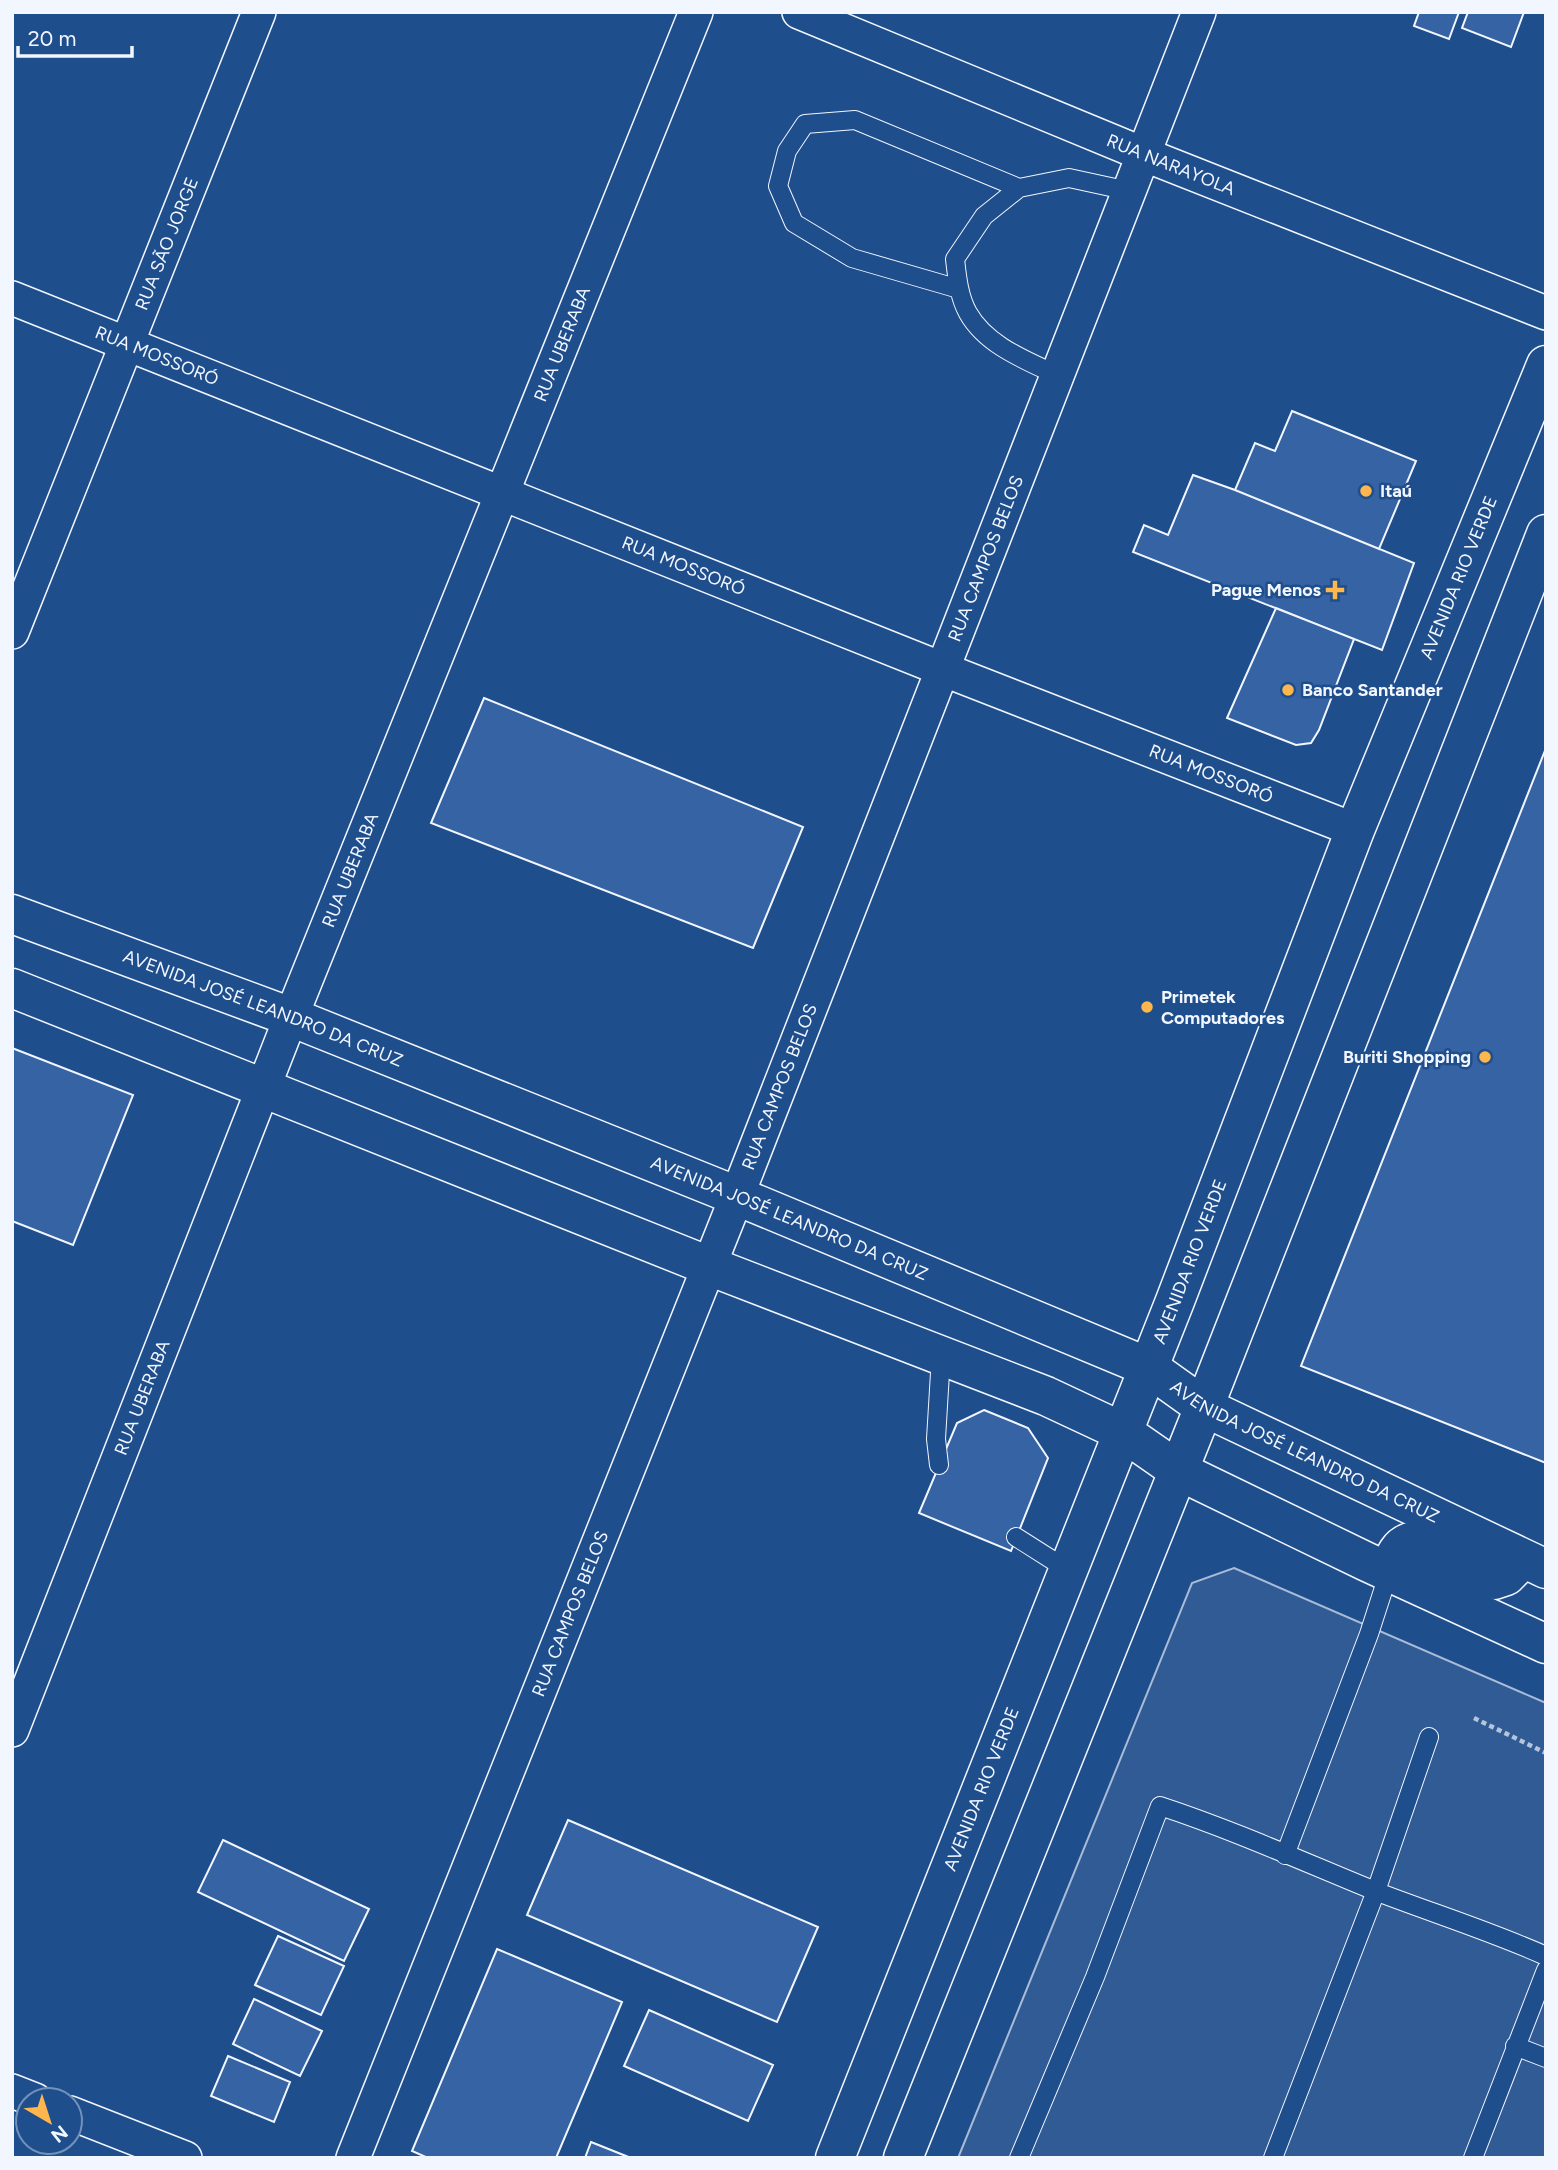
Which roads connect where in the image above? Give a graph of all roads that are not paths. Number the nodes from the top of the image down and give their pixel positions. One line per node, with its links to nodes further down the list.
1 (259, 12): 11 (street, RUA SÃO JORGE)
2 (696, 12): 14 (street, RUA UBERABA)
3 (799, 12): 5 (street, RUA NARAYOLA)
4 (1199, 12): 5 (street, RUA CAMPOS BELOS)
5 (1143, 153): 7 (street, RUA CAMPOS BELOS); 10 (street, RUA NARAYOLA)
6 (1019, 188): 7 (lane); 8 (lane); 8 (lane)
7 (1129, 191): 13 (street, RUA CAMPOS BELOS)
8 (959, 289): 13 (lane)
9 (12, 298): 11 (street, RUA MOSSORÓ)
10 (1546, 313)
11 (128, 343): 14 (street, RUA MOSSORÓ); 16 (street, RUA SÃO JORGE)
12 (1546, 365): 18 (main road, AVENIDA RIO VERDE)
13 (1057, 375): 17 (street, RUA CAMPOS BELOS)
14 (503, 492): 17 (street, RUA MOSSORÓ); 21 (street, RUA UBERABA)
15 (1546, 534): 27 (main road)
16 (12, 632)
17 (942, 669): 18 (street, RUA MOSSORÓ); 23 (street, RUA CAMPOS BELOS)
18 (1354, 830): 26 (main road, AVENIDA RIO VERDE)
19 (12, 914): 21 (main road, AVENIDA JOSÉ LEANDRO DA CRUZ)
20 (12, 988): 22 (main road)
21 (291, 1017): 22 (street, RUA UBERABA); 23 (main road, AVENIDA JOSÉ LEANDRO DA CRUZ)
22 (264, 1087): 24 (main road); 36 (street, RUA UBERABA)
23 (737, 1196): 24 (street, RUA CAMPOS BELOS); 26 (main road, AVENIDA JOSÉ LEANDRO DA CRUZ)
24 (709, 1266): 25 (main road); 46 (street, RUA CAMPOS BELOS)
25 (941, 1356): 28 (main road); 29 (lane)
26 (1148, 1367): 27 (main road, AVENIDA JOSÉ LEANDRO DA CRUZ); 28 (main road, AVENIDA RIO VERDE)
27 (1204, 1407): 30 (main road); 32 (main road, AVENIDA JOSÉ LEANDRO DA CRUZ)
28 (1123, 1432): 30 (main road); 33 (main road, AVENIDA RIO VERDE)
29 (939, 1465)
30 (1179, 1471): 34 (main road); 48 (main road)
31 (1016, 1537): 33 (lane)
32 (1534, 1564): 34 (main road)
33 (1068, 1570): 47 (main road, AVENIDA RIO VERDE)
34 (1389, 1572): 35 (main road); 38 (lane)
35 (1546, 1644)
36 (12, 1730)
37 (1429, 1737): 39 (lane)
38 (1285, 1855): 39 (lane); 49 (lane)
39 (1376, 1891): 40 (lane); 50 (lane)
40 (1546, 1956)
41 (1546, 1970): 42 (lane)
42 (1515, 2046): 43 (lane); 51 (lane)
43 (1546, 2058)
44 (84, 2118): 45 (street)
45 (185, 2158)
46 (353, 2158)
47 (835, 2158)
48 (903, 2158)
49 (1020, 2158)
50 (1273, 2158)
51 (1473, 2158)

